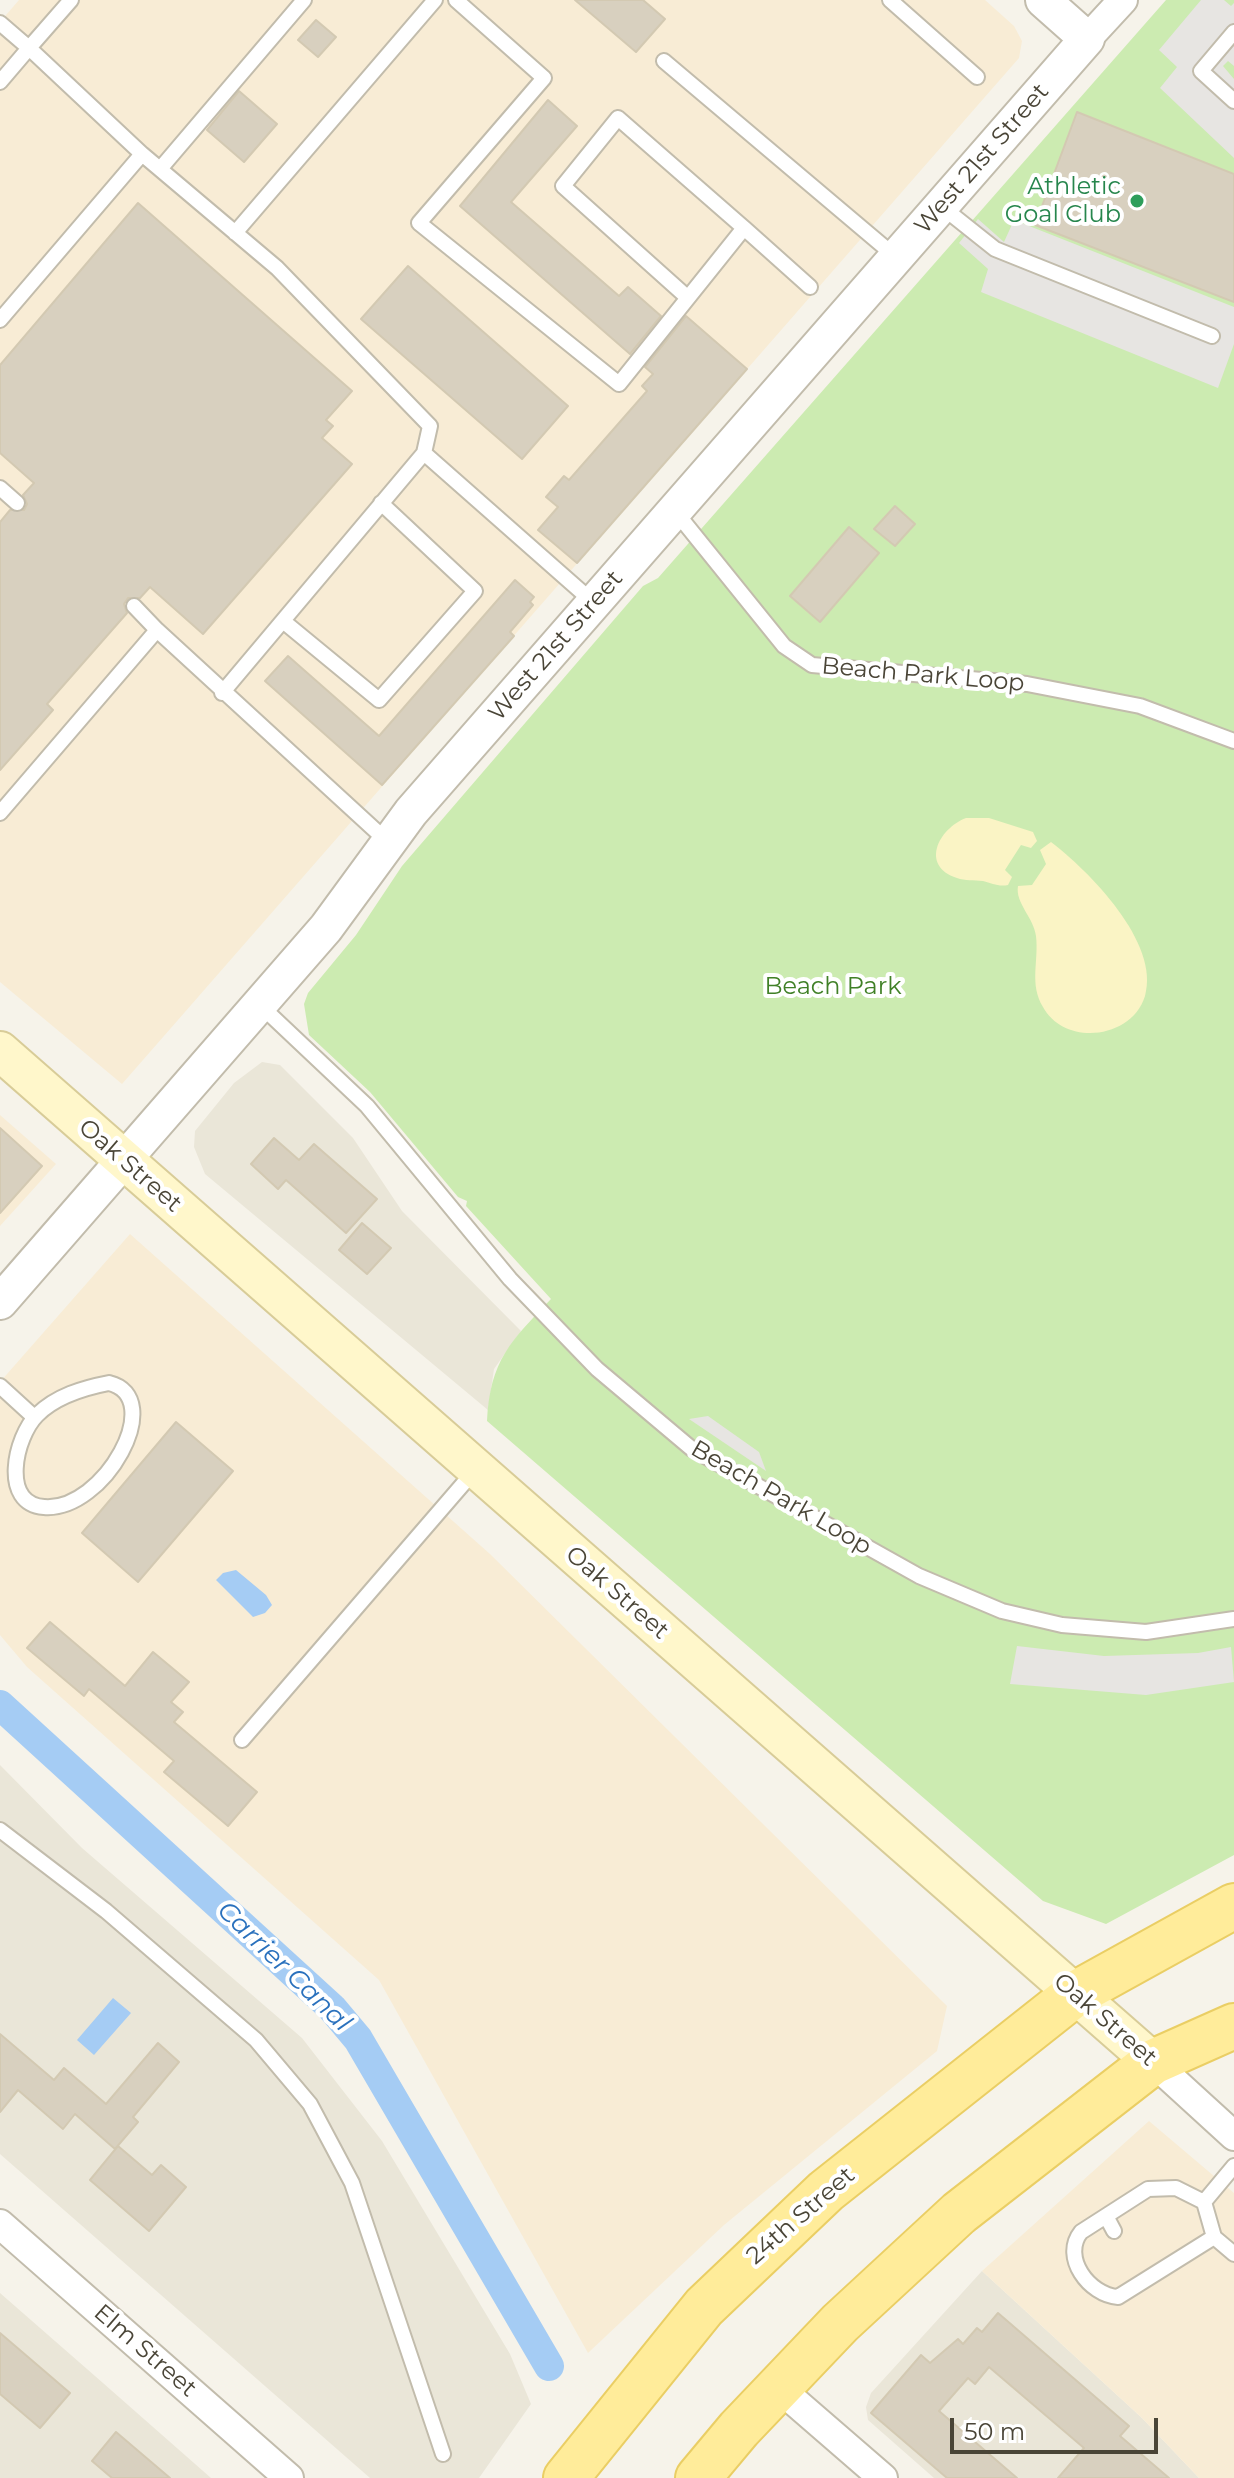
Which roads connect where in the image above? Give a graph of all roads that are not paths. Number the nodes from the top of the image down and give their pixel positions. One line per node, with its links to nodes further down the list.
1 (71, 0): 11 (lane)
2 (304, 0): 17 (lane)
3 (435, 0): 20 (lane)
4 (456, 0): 23 (lane)
5 (890, 0): 13 (lane)
6 (1043, 0): 10 (street)
7 (1123, 0): 10 (street, West 21st Street)
8 (0, 23): 11 (lane)
9 (1234, 32): 15 (lane)
10 (1087, 39): 18 (street, West 21st Street)
11 (29, 48): 14 (lane); 16 (lane)
12 (664, 61): 21 (lane)
13 (977, 77)
14 (0, 82)
15 (1234, 101)
16 (142, 154): 17 (lane); 24 (lane)
17 (160, 169): 20 (lane)
18 (941, 206): 21 (street, West 21st Street); 25 (lane)
19 (744, 228): 22 (lane); 23 (lane); 23 (lane)
20 (235, 233): 26 (lane)
21 (896, 257): 30 (street, West 21st Street)
22 (810, 287)
23 (688, 298)
24 (0, 320)
25 (1212, 336)
26 (424, 453): 29 (lane); 31 (lane)
27 (0, 488): 28 (lane)
28 (17, 503)
29 (381, 503): 33 (lane); 33 (lane)
30 (675, 511): 31 (street, West 21st Street); 36 (lane, Beach Park Loop)
31 (594, 602): 38 (street, West 21st Street)
32 (134, 606): 34 (lane)
33 (283, 621): 35 (lane)
34 (157, 630): 35 (lane); 37 (lane)
35 (222, 693): 38 (lane)
36 (1234, 741)
37 (3, 805)
38 (389, 843): 39 (street, West 21st Street)
39 (260, 1005): 41 (street, West 21st Street); 46 (lane, Beach Park Loop)
40 (0, 1051): 41 (main road, Oak Street)
41 (125, 1160): 42 (street, West 21st Street); 45 (main road, Oak Street)
42 (0, 1302)
43 (0, 1386): 44 (lane)
44 (34, 1417): 44 (lane)
45 (476, 1469): 47 (lane); 50 (main road, Oak Street)
46 (1234, 1619)
47 (242, 1740)
48 (0, 1830): 62 (lane)
49 (1234, 1906): 50 (main road, 24th Street)
50 (1075, 1994): 52 (main road, Oak Street); 64 (main road, 24th Street)
51 (1234, 2026): 52 (main road)
52 (1153, 2062): 53 (street, Oak Street); 61 (main road)
53 (1234, 2136)
54 (1234, 2166): 55 (lane)
55 (1204, 2202): 56 (lane); 59 (lane)
56 (1106, 2216): 58 (lane); 59 (lane)
57 (0, 2224): 63 (street, Elm Street)
58 (1114, 2231)
59 (1214, 2237): 60 (lane)
60 (1234, 2254)
61 (779, 2388): 65 (main road); 66 (street)
62 (443, 2454)
63 (289, 2478)
64 (566, 2478)
65 (698, 2478)
66 (883, 2478)

